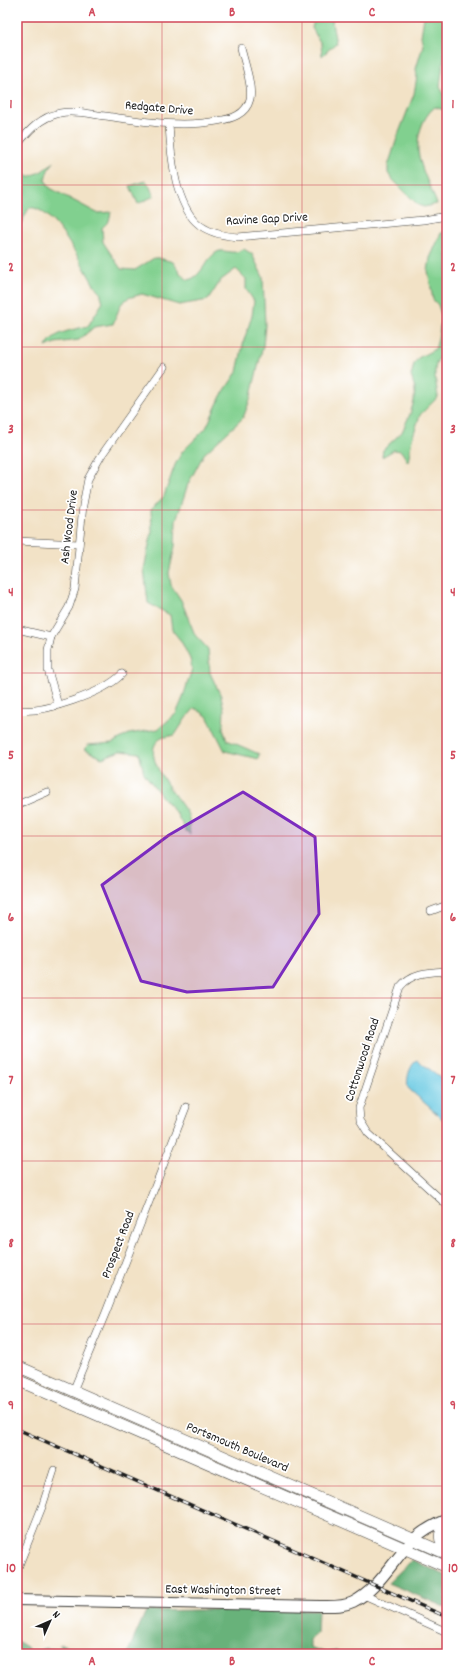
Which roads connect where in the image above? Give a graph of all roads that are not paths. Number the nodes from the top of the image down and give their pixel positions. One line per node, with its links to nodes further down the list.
1 (241, 48): 2 (street, Redgate Drive)
2 (169, 124): 3 (street, Redgate Drive); 4 (street, Ravine Gap Drive)
3 (17, 145)
4 (447, 216)
5 (164, 367): 7 (street, Ash Wood Drive)
6 (17, 541): 7 (street)
7 (79, 544): 9 (street, Ash Wood Drive)
8 (17, 629): 9 (street)
9 (51, 637): 11 (street, Ash Wood Drive)
10 (122, 674): 11 (street)
11 (58, 705): 12 (street)
12 (17, 710)
13 (47, 792): 14 (street)
14 (17, 805)
15 (447, 904): 16 (street)
16 (431, 910)
17 (447, 971): 19 (street, Cottonwood Road)
18 (186, 1107): 22 (street, Prospect Road)
19 (447, 1205)
20 (17, 1366): 22 (main road, Portsmouth Boulevard)
21 (17, 1380): 23 (main road, Portsmouth Boulevard)
22 (71, 1390): 23 (street, Prospect Road); 24 (main road, Portsmouth Boulevard)
23 (65, 1401): 25 (main road, Portsmouth Boulevard)
24 (202, 1448): 25 (street); 28 (main road, Portsmouth Boulevard)
25 (198, 1459): 29 (main road, Portsmouth Boulevard)
26 (54, 1470): 33 (street)
27 (447, 1519): 28 (main road, East Washington Street); 30 (main road)
28 (413, 1540): 29 (main road, East Washington Street); 31 (main road, Portsmouth Boulevard)
29 (405, 1549): 32 (main road, Portsmouth Boulevard); 34 (main road, East Washington Street)
30 (447, 1550)
31 (447, 1554)
32 (447, 1568)
33 (17, 1570)
34 (364, 1595): 35 (main road, East Washington Street); 36 (street)
35 (17, 1600)
36 (447, 1632)

